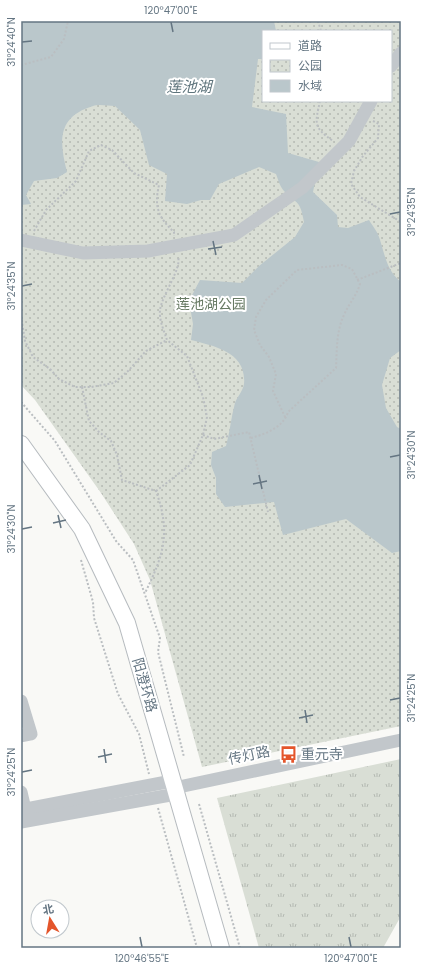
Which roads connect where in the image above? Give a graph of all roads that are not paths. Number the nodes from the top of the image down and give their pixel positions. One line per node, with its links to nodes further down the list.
1 (401, 53): 2 (street)
2 (392, 65)
3 (370, 102): 4 (street)
4 (24, 240)
5 (21, 444): 9 (main road, 阳澄环路)
6 (21, 701): 7 (street)
7 (21, 736)
8 (401, 740): 9 (street, 传灯路)
9 (174, 787): 11 (street, 传灯路); 12 (main road, 阳澄环路)
10 (21, 792): 11 (street)
11 (23, 815)
12 (221, 948)

